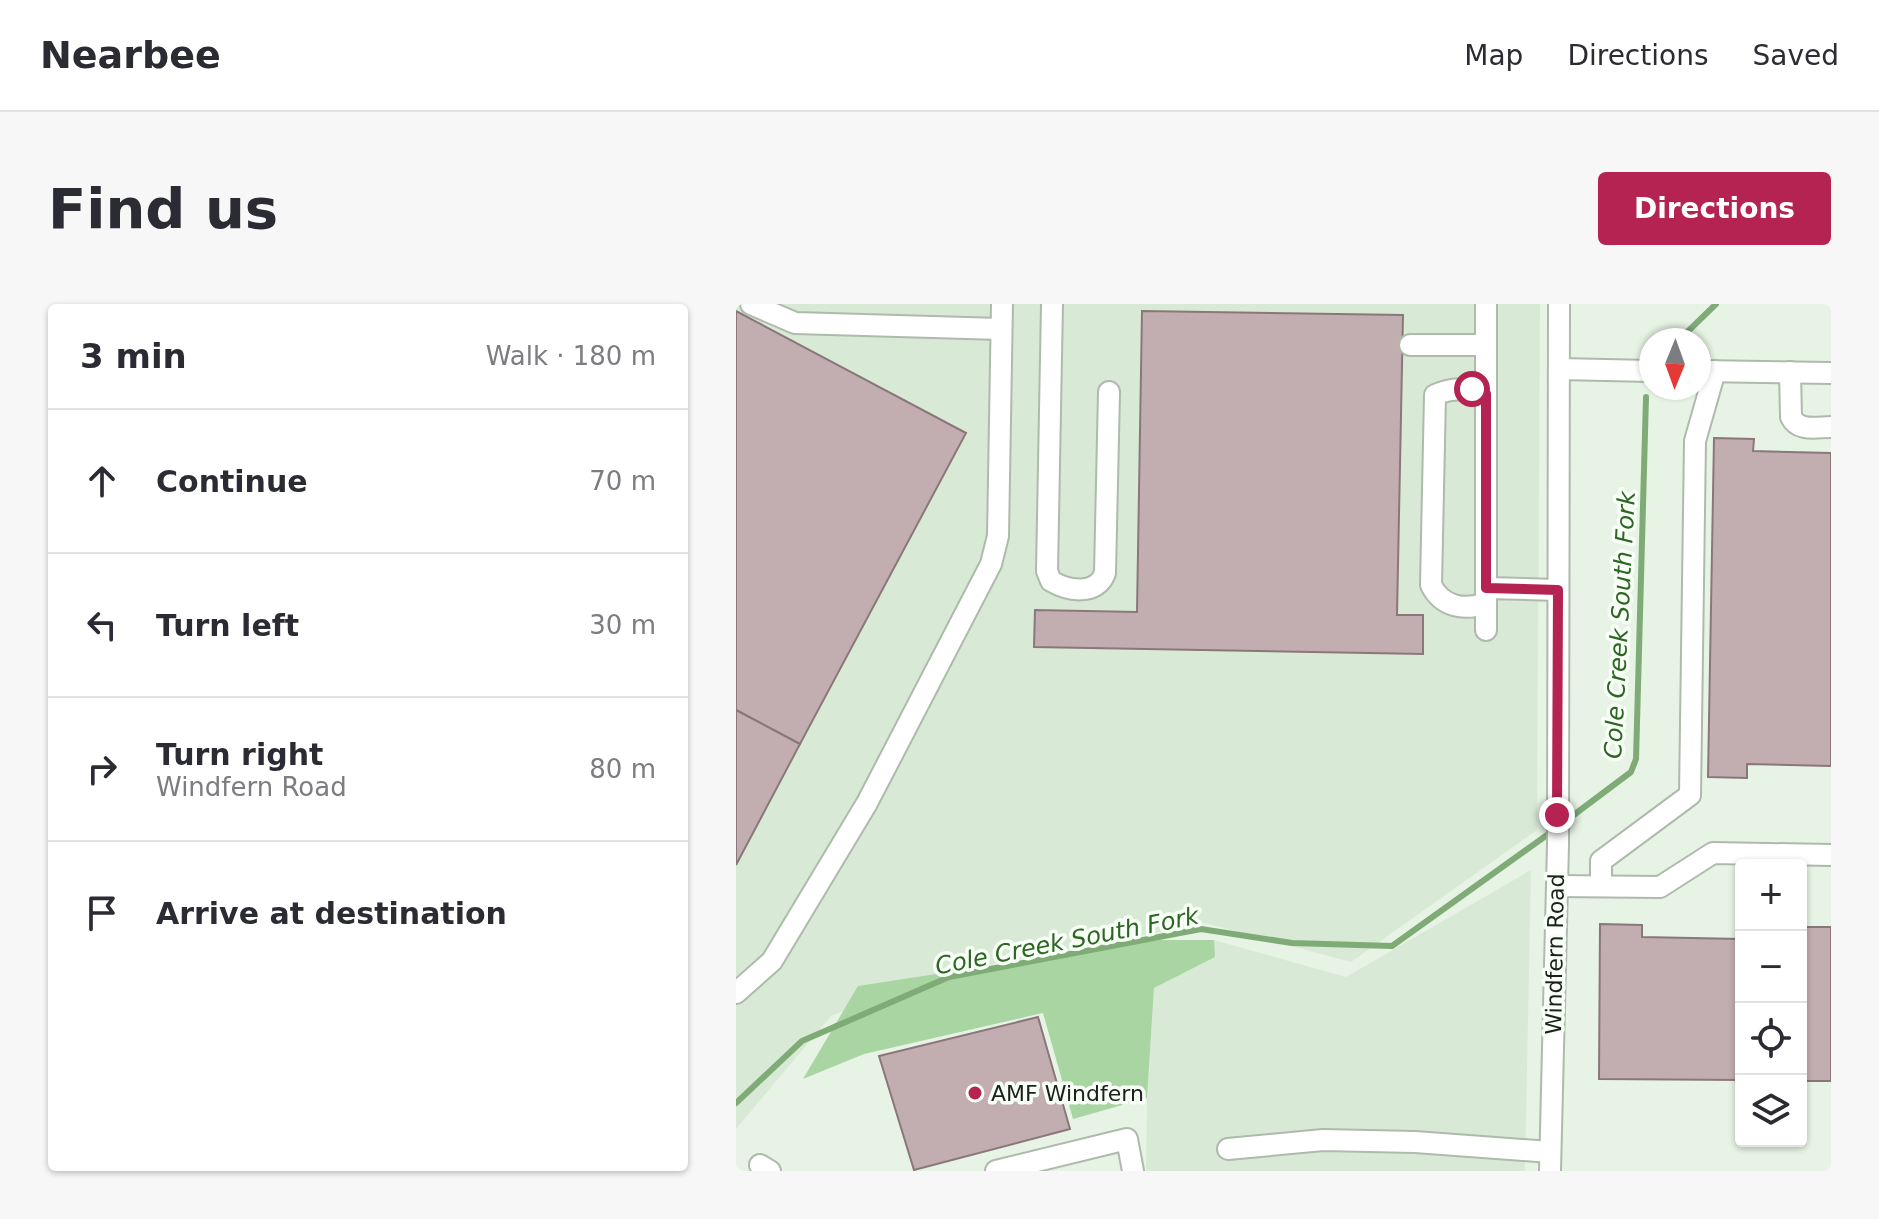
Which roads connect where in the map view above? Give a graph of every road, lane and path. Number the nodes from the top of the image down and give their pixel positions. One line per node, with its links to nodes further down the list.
1 (751, 304): 6 (street)
2 (1002, 304): 6 (street)
3 (1052, 304): 14 (street)
4 (1486, 304): 8 (street)
5 (1559, 304): 9 (street, Windfern Road)
6 (1001, 329): 24 (street)
7 (1410, 345): 8 (street)
8 (1486, 345): 15 (street)
9 (1559, 369): 10 (street); 18 (street, Windfern Road)
10 (1639, 371)
11 (1711, 371): 12 (street)
12 (1790, 372): 13 (street); 17 (street)
13 (1831, 373)
14 (1109, 392)
15 (1486, 394): 19 (street); 19 (street)
16 (1702, 400): 23 (street)
17 (1831, 427)
18 (1558, 590): 19 (street); 22 (street, Windfern Road)
19 (1486, 595): 20 (street)
20 (1486, 630)
21 (1831, 855): 23 (street)
22 (1557, 886): 23 (street); 26 (street, Windfern Road)
23 (1601, 886)
24 (736, 993)
25 (1228, 1149): 26 (street)
26 (1550, 1162)
27 (996, 1171): 28 (street)
28 (1133, 1171)

